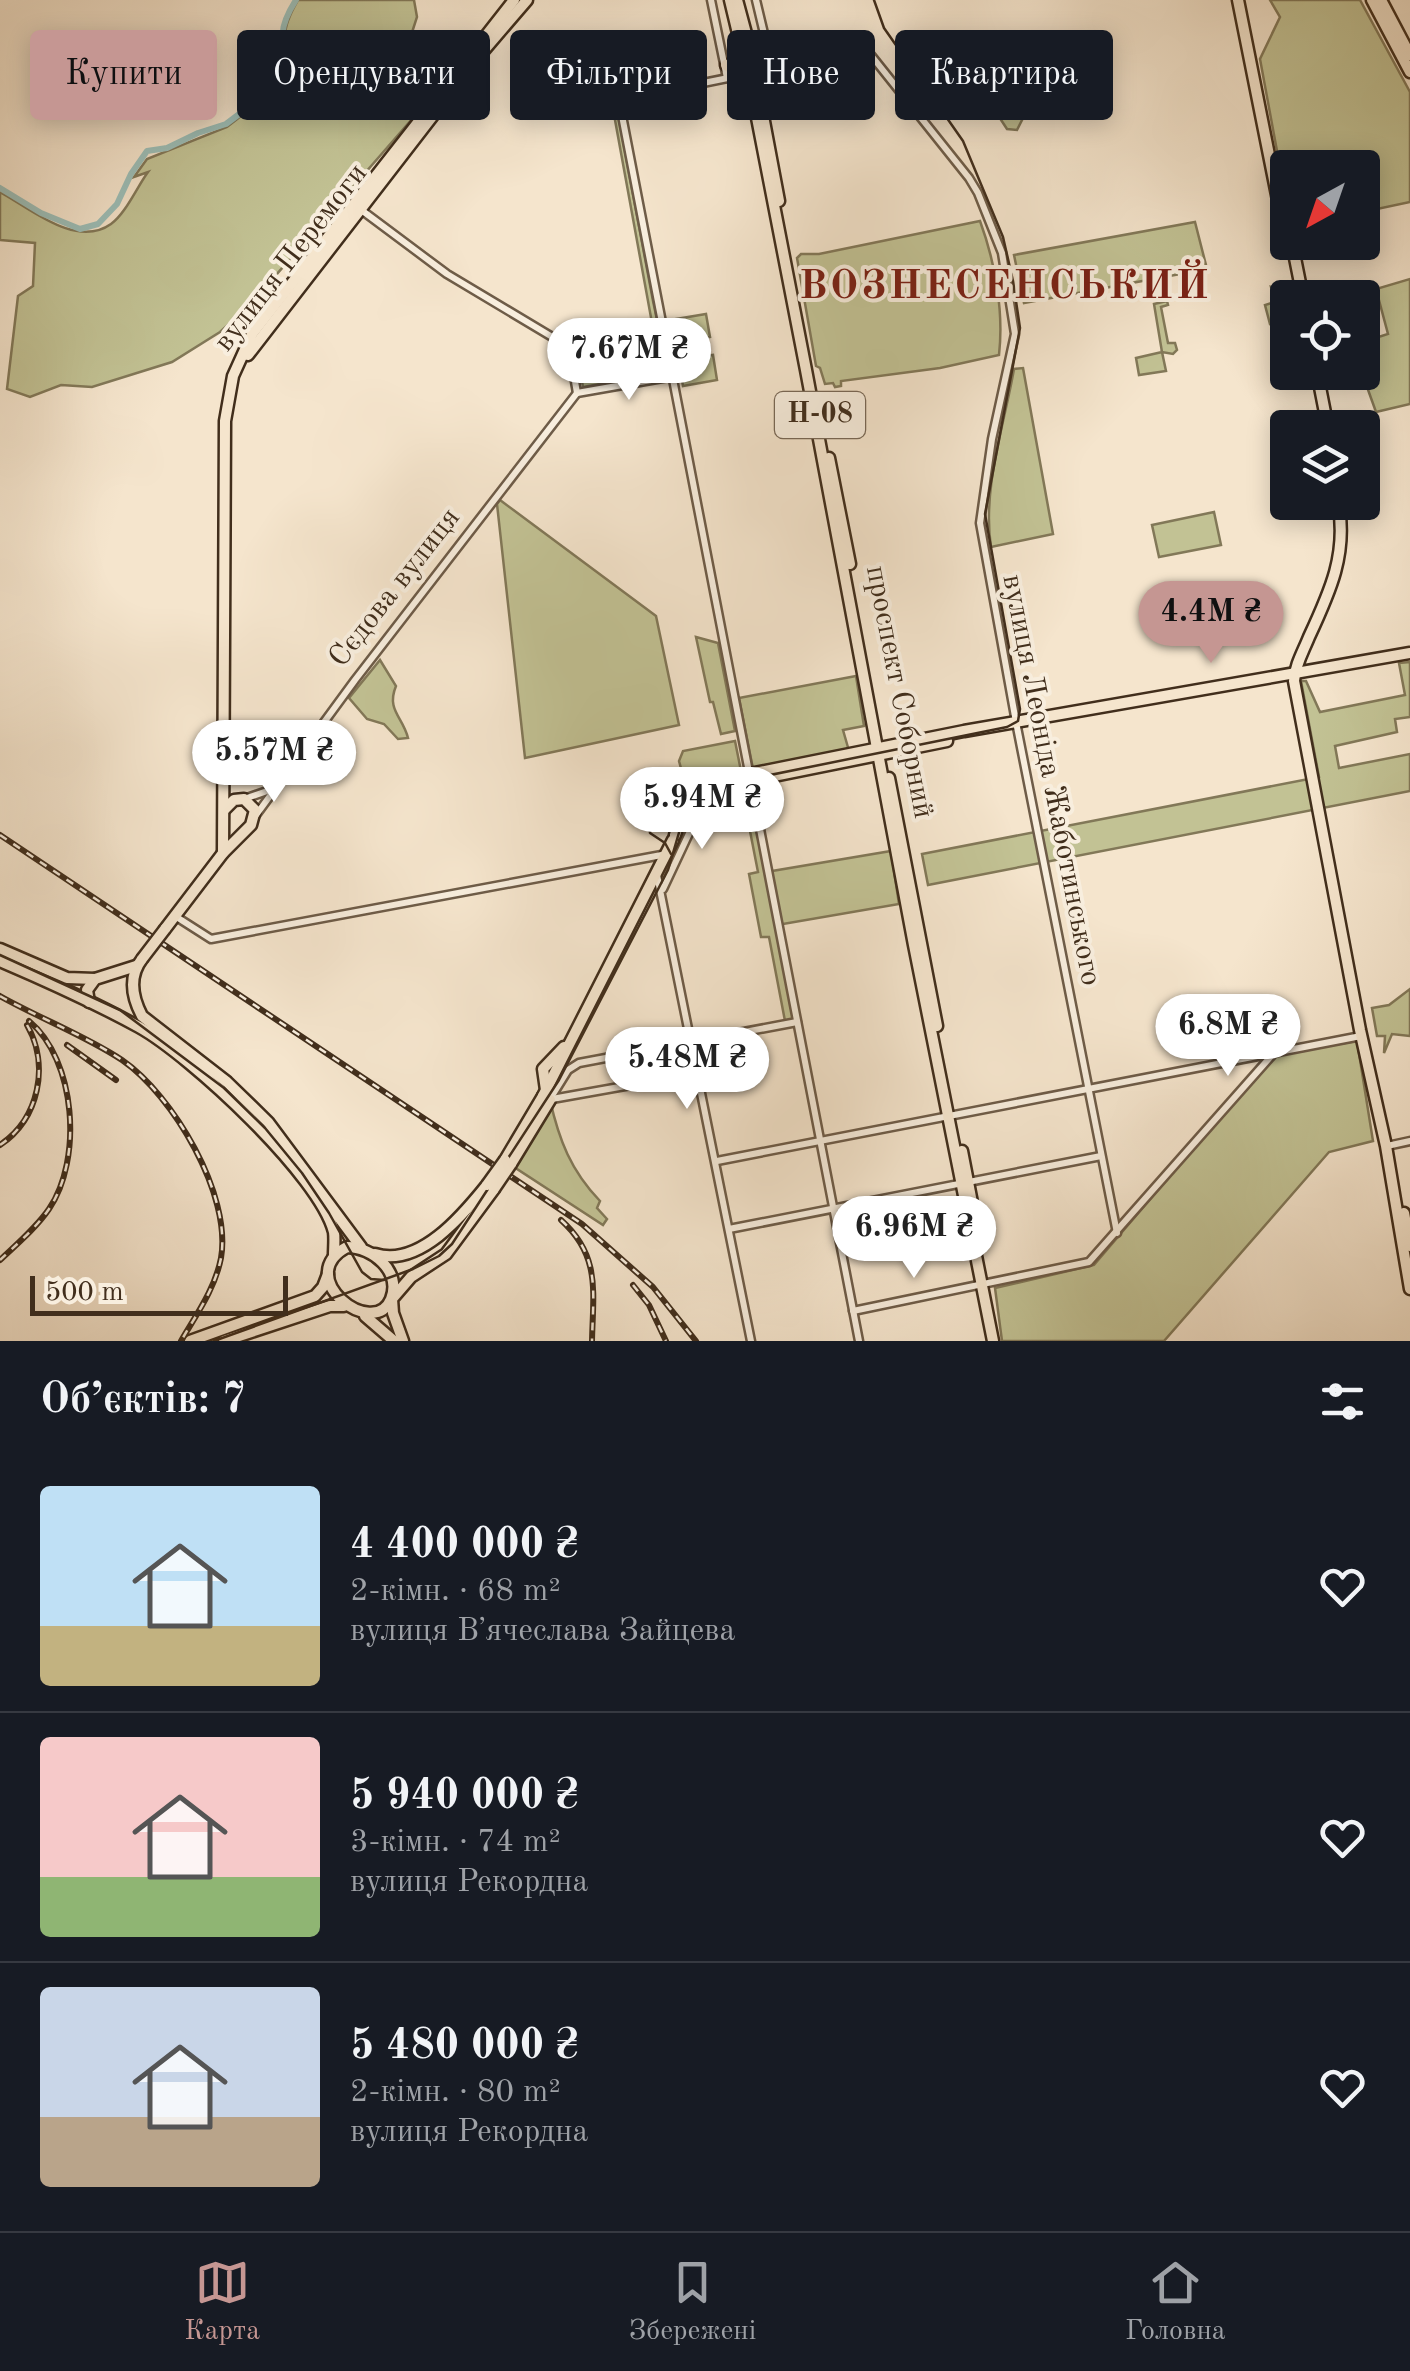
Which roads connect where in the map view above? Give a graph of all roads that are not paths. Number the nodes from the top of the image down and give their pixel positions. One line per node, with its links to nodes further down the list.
1 (514, 0): 10 (main road, вулиця Перемоги)
2 (527, 0): 11 (main road, вулиця Перемоги)
3 (711, 0): 12 (street)
4 (733, 0): 8 (main road, Н-08)
5 (756, 0): 9 (street)
6 (1241, 0): 19 (main road)
7 (1375, 1): 13 (main road); 15 (main road)
8 (741, 30)
9 (764, 30)
10 (490, 33)
11 (490, 38)
12 (727, 43)
13 (1410, 55)
14 (875, 60): 28 (street, вулиця Леоніда Жаботинського)
15 (1410, 72)
16 (727, 75): 21 (street)
17 (424, 120): 20 (main road, вулиця Перемоги)
18 (751, 120): 29 (main road, проспект Соборний / Н-08)
19 (1271, 150)
20 (357, 206): 22 (street); 31 (main road, вулиця Перемоги)
21 (664, 329): 22 (street); 23 (street)
22 (570, 347): 24 (street)
23 (674, 376): 24 (street); 30 (street)
24 (577, 393): 32 (street, Сєдова вулиця)
25 (1342, 520): 27 (main road)
26 (1410, 655): 27 (main road)
27 (1297, 672): 28 (main road); 52 (main road)
28 (1016, 724): 29 (main road); 56 (street, вулиця Леоніда Жаботинського)
29 (880, 751): 30 (main road); 58 (main road, проспект Соборний / Н-08)
30 (748, 776): 33 (main road); 51 (street)
31 (225, 781): 34 (main road); 35 (main road)
32 (274, 788): 34 (street); 36 (street, Сєдова вулиця)
33 (692, 791): 39 (main road); 41 (street)
34 (241, 799): 35 (main road); 36 (main road)
35 (224, 812): 37 (main road); 38 (main road)
36 (255, 816): 37 (main road)
37 (246, 828): 38 (main road)
38 (223, 853): 42 (main road)
39 (668, 854): 40 (main road); 42 (street)
40 (657, 874): 41 (street); 57 (main road)
41 (662, 890): 53 (street)
42 (176, 916): 45 (main road, bridge)
43 (0, 949): 47 (main road)
44 (0, 961): 49 (main road)
45 (140, 962): 46 (main road); 48 (main road)
46 (108, 976): 47 (main road); 48 (main road)
47 (95, 979): 49 (main road)
48 (134, 998): 50 (main road); 70 (main road)
49 (89, 1002): 50 (main road)
50 (118, 1018): 71 (main road)
51 (796, 1022): 53 (street); 59 (street)
52 (1365, 1035): 54 (street); 61 (main road)
53 (692, 1040): 55 (street); 57 (street)
54 (1274, 1052): 56 (street); 68 (street)
55 (698, 1073): 57 (street); 63 (street)
56 (1088, 1090): 58 (street); 62 (street, вулиця Леоніда Жаботинського)
57 (547, 1095): 65 (main road, bridge)
58 (951, 1114): 59 (street); 64 (main road, проспект Соборний / Н-08)
59 (820, 1140): 63 (street); 66 (street)
60 (1410, 1142): 61 (street)
61 (1388, 1146): 69 (main road); 74 (main road)
62 (1100, 1156): 64 (street); 68 (street, вулиця Леоніда Жаботинського)
63 (717, 1161): 67 (street)
64 (964, 1183): 66 (street); 73 (main road, проспект Соборний / Н-08)
65 (490, 1187): 70 (main road); 75 (main road)
66 (833, 1208): 67 (street); 77 (street)
67 (729, 1228): 84 (street)
68 (1117, 1233): 73 (street)
69 (1410, 1246)
70 (366, 1250): 71 (main road); 75 (main road)
71 (334, 1255): 72 (main road)
72 (328, 1273): 76 (main road); 79 (main road)
73 (986, 1286): 77 (street); 86 (main road, проспект Соборний / Н-08)
74 (1410, 1289)
75 (392, 1299): 78 (main road); 83 (main road)
76 (344, 1306): 78 (main road); 79 (main road)
77 (853, 1311): 85 (street)
78 (364, 1316): 82 (main road)
79 (267, 1320): 80 (main road); 81 (main road)
80 (190, 1341)
81 (224, 1341)
82 (394, 1341)
83 (403, 1341)
84 (752, 1341)
85 (859, 1341)
86 (996, 1341)

